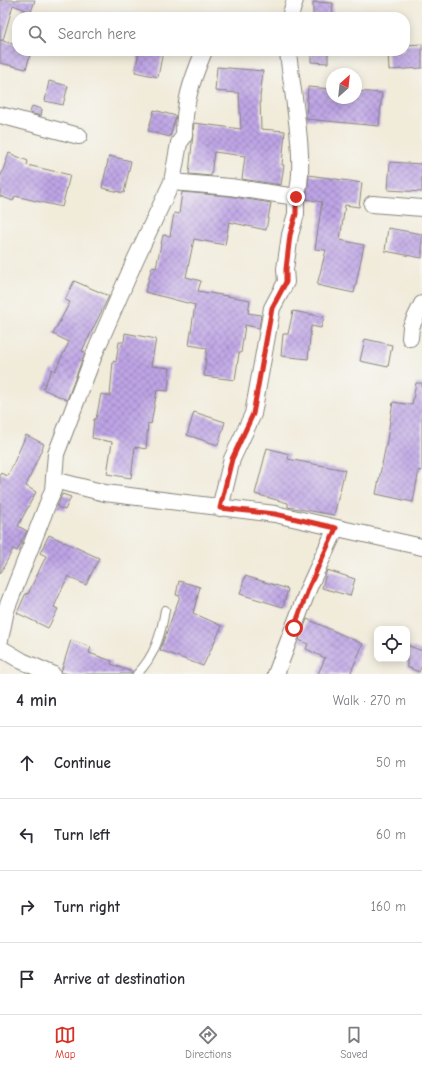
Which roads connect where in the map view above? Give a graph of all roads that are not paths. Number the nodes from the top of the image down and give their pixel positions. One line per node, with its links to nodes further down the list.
1 (295, 0): 2 (street)
2 (291, 12)
3 (202, 56): 7 (street)
4 (289, 56): 8 (street)
5 (0, 115): 6 (street)
6 (79, 136)
7 (172, 182): 8 (street); 13 (street)
8 (296, 197): 14 (street)
9 (372, 204): 10 (street)
10 (422, 208)
11 (422, 304): 12 (street)
12 (410, 338)
13 (54, 480): 14 (street); 18 (street)
14 (220, 508): 15 (street)
15 (336, 528): 16 (street); 23 (street)
16 (422, 547)
17 (165, 610): 22 (lane)
18 (0, 640)
19 (0, 648): 20 (street)
20 (21, 667): 21 (street)
21 (52, 674)
22 (137, 674)
23 (276, 674)

